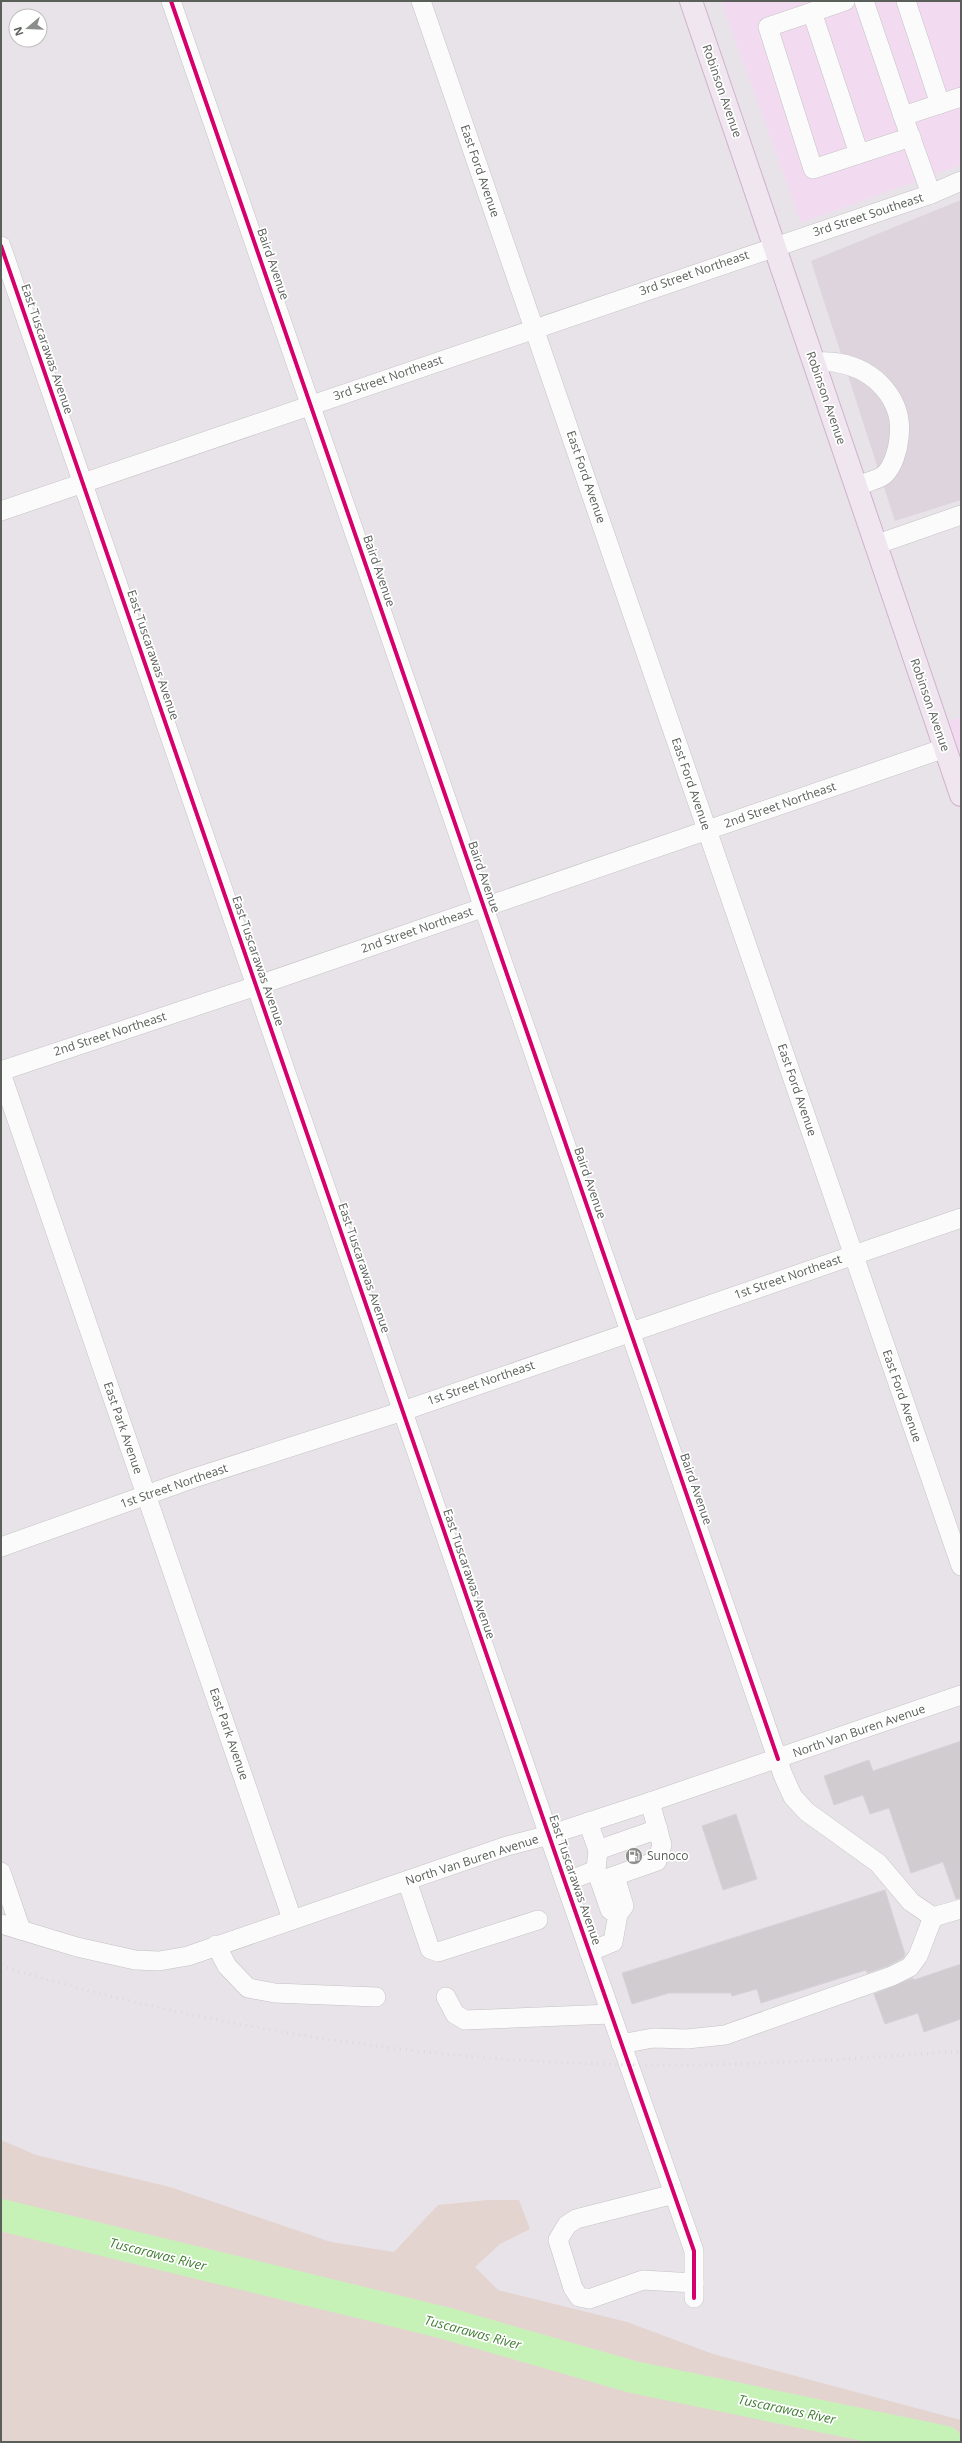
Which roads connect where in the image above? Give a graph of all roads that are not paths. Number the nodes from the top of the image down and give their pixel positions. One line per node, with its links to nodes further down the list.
1 (172, 1): 19 (street, Baird Avenue)
2 (421, 1): 17 (street, East Ford Avenue)
3 (691, 1): 16 (main road, Robinson Avenue)
4 (845, 1): 7 (street)
5 (864, 1): 10 (street)
6 (906, 1): 9 (street)
7 (812, 12): 12 (street); 12 (street)
8 (961, 97): 9 (street)
9 (940, 104): 10 (street)
10 (903, 116): 11 (street)
11 (911, 137): 12 (street); 14 (street)
12 (860, 154)
13 (961, 181): 14 (street, 3rd Street Southeast)
14 (931, 194): 16 (street, 3rd Street Southeast)
15 (1, 246): 20 (street, East Tuscarawas Avenue)
16 (775, 246): 17 (street, 3rd Street Northeast); 18 (main road, Robinson Avenue)
17 (534, 328): 19 (street, 3rd Street Northeast); 27 (street, East Ford Avenue)
18 (814, 362): 21 (main road, Robinson Avenue); 21 (street)
19 (311, 405): 20 (street, 3rd Street Northeast); 28 (street, Baird Avenue)
20 (83, 483): 22 (street, 3rd Street Northeast); 29 (street, East Tuscarawas Avenue)
21 (856, 486): 24 (main road, Robinson Avenue)
22 (1, 511)
23 (961, 515): 24 (street)
24 (875, 545): 25 (main road, Robinson Avenue)
25 (945, 748): 26 (main road, Robinson Avenue); 27 (street, 2nd Street Northeast)
26 (961, 795)
27 (707, 830): 28 (street, 2nd Street Northeast); 32 (street, East Ford Avenue)
28 (484, 906): 29 (street, 2nd Street Northeast); 33 (street, Baird Avenue)
29 (256, 986): 30 (street, 2nd Street Northeast); 34 (street, East Tuscarawas Avenue)
30 (1, 1072): 35 (street, East Park Avenue)
31 (961, 1218): 32 (street, 1st Street Northeast)
32 (854, 1255): 33 (street, 1st Street Northeast); 37 (street, East Ford Avenue)
33 (631, 1331): 34 (street, 1st Street Northeast); 39 (street, Baird Avenue)
34 (402, 1411): 35 (street, 1st Street Northeast); 43 (street, East Tuscarawas Avenue)
35 (146, 1496): 36 (street, 1st Street Northeast); 51 (street, East Park Avenue)
36 (1, 1546)
37 (961, 1566)
38 (961, 1695): 39 (street, North Van Buren Avenue)
39 (778, 1759): 40 (street, North Van Buren Avenue); 50 (street, Baird Avenue)
40 (650, 1802): 41 (street, North Van Buren Avenue); 42 (street)
41 (588, 1822): 43 (street, North Van Buren Avenue); 44 (street)
42 (658, 1829): 44 (street); 46 (street)
43 (549, 1835): 47 (street, North Van Buren Avenue); 48 (street, East Tuscarawas Avenue)
44 (598, 1850): 46 (street)
45 (1, 1872): 54 (street)
46 (604, 1876): 48 (street); 56 (street)
47 (407, 1881): 51 (street, North Van Buren Avenue); 52 (street)
48 (565, 1882): 56 (street, East Tuscarawas Avenue)
49 (961, 1909): 50 (street)
50 (933, 1917): 60 (street)
51 (292, 1919): 55 (street, North Van Buren Avenue)
52 (538, 1920)
53 (1, 1924): 54 (street, North Van Buren Avenue)
54 (21, 1930): 55 (street, North Van Buren Avenue)
55 (216, 1945): 57 (street)
56 (589, 1952): 59 (street, East Tuscarawas Avenue)
57 (376, 1997)
58 (446, 1997): 59 (street)
59 (611, 2014): 60 (street, East Tuscarawas Avenue)
60 (621, 2044): 61 (street, East Tuscarawas Avenue)
61 (674, 2194): 61 (street, East Tuscarawas Avenue)

